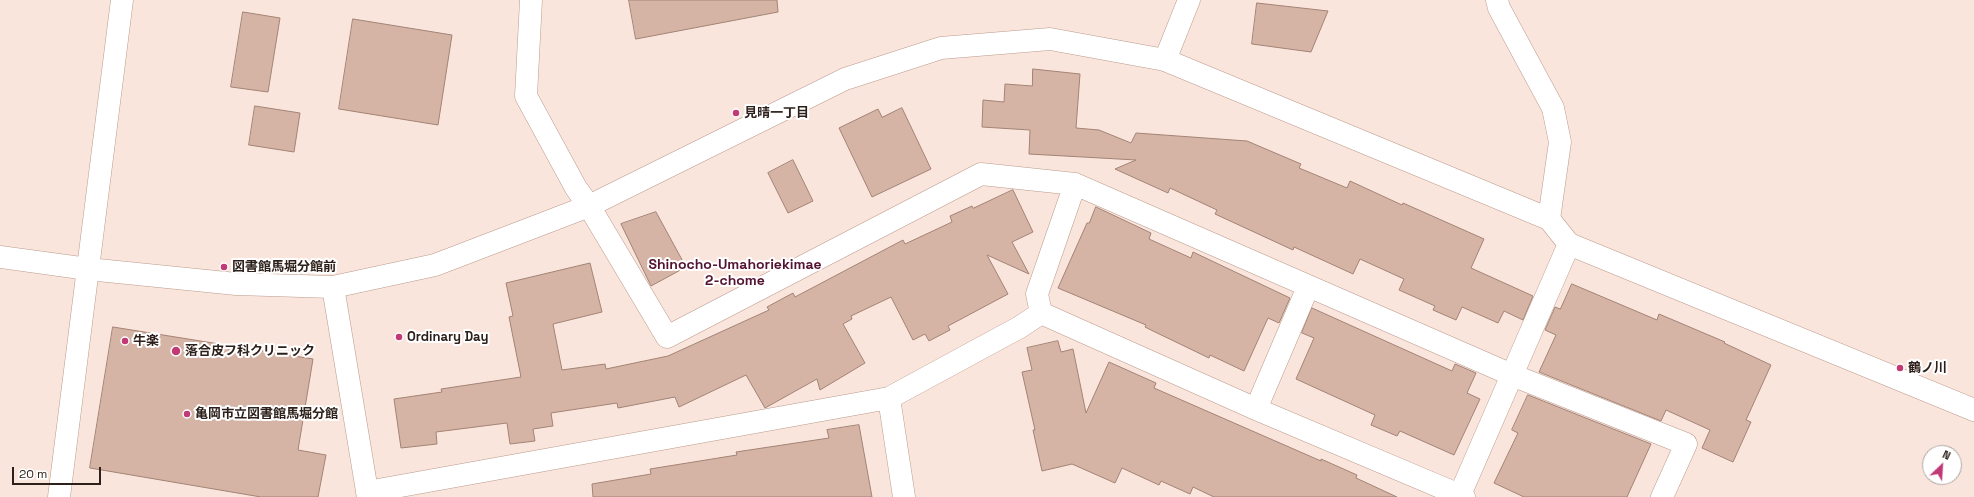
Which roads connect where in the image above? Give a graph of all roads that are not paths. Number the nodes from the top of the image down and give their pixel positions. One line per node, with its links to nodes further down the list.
1 (122, 0): 11 (street)
2 (531, 0): 7 (street)
3 (1189, 0): 5 (street)
4 (1497, 0): 8 (street)
5 (1165, 60): 7 (street); 8 (street)
6 (1075, 184): 7 (street); 13 (street); 14 (street)
7 (589, 206): 12 (street)
8 (1549, 219): 9 (street)
9 (1569, 244): 15 (street); 18 (street)
10 (0, 257): 11 (street)
11 (88, 269): 12 (street); 21 (street)
12 (333, 287): 19 (street)
13 (1308, 287): 15 (street); 17 (street)
14 (1041, 313): 16 (street); 17 (street)
15 (1512, 376): 20 (street); 23 (street)
16 (889, 398): 19 (street); 22 (street)
17 (1256, 409): 20 (street)
18 (1974, 410)
19 (367, 495)
20 (1461, 496)
21 (59, 497)
22 (904, 497)
23 (1662, 497)

